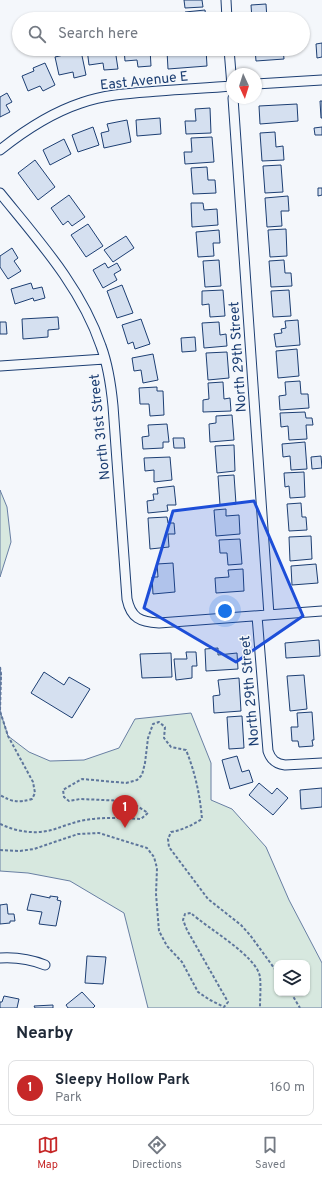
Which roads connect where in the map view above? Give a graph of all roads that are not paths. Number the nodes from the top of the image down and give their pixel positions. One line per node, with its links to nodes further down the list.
1 (226, 0): 2 (street)
2 (227, 12)
3 (230, 56): 4 (street)
4 (231, 68)
5 (322, 80): 6 (street)
6 (262, 84)
7 (226, 86): 9 (street, East Avenue E)
8 (233, 104): 14 (street, North 29th Street)
9 (0, 150)
10 (0, 193): 11 (street, North 31st Street)
11 (105, 359): 12 (street); 15 (street, North 31st Street)
12 (0, 366)
13 (322, 611): 14 (street)
14 (269, 615): 15 (street)
15 (258, 616): 16 (street, North 29th Street)
16 (322, 763)
17 (0, 958): 18 (street)
18 (45, 965)

